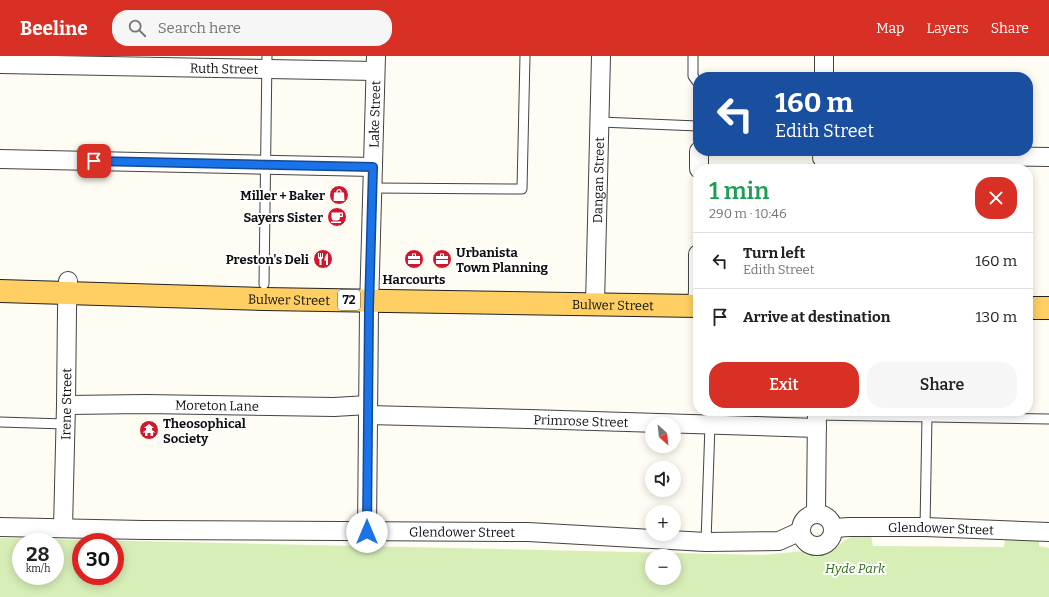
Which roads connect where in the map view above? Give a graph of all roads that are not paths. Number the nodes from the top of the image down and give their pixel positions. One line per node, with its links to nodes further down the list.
1 (525, 56): 17 (lane)
2 (601, 56): 10 (street, Dangan Street)
3 (693, 56): 8 (lane)
4 (824, 56): 9 (street)
5 (267, 62): 6 (street, Ruth Street); 7 (street, Ruth Street); 15 (lane)
6 (376, 63): 16 (street, Lake Street)
7 (0, 64)
8 (693, 72)
9 (824, 72)
10 (600, 122): 11 (lane); 23 (street, Dangan Street)
11 (693, 126)
12 (1049, 157): 14 (street)
13 (0, 159): 15 (street)
14 (822, 159)
15 (266, 165): 16 (street); 19 (lane)
16 (373, 167): 17 (street, Lake Street)
17 (373, 188): 22 (street, Lake Street)
18 (0, 279): 20 (main road, Bulwer Street / 72)
19 (264, 284): 20 (main road, Bulwer Street / 72); 22 (main road, Bulwer Street / 72)
20 (68, 287): 21 (main road, Bulwer Street / 72); 22 (main road, Bulwer Street / 72); 27 (street, Irene Street)
21 (0, 291)
22 (370, 294): 23 (main road, Bulwer Street / 72); 28 (street, Lake Street)
23 (595, 297): 24 (main road, Bulwer Street / 72)
24 (693, 298)
25 (1033, 308): 26 (main road)
26 (1049, 308)
27 (66, 404): 28 (street, Moreton Lane); 33 (street, Irene Street)
28 (368, 410): 34 (street, Primrose Street); 41 (street, Lake Street)
29 (927, 417): 30 (lane); 31 (lane); 37 (lane)
30 (817, 418): 34 (street, Primrose Street); 35 (street)
31 (1049, 419)
32 (0, 422): 33 (lane)
33 (65, 424): 38 (street, Irene Street)
34 (710, 425): 43 (lane)
35 (816, 513): 39 (street); 40 (street)
36 (0, 527): 38 (street, Glendower Street)
37 (925, 527): 39 (street, Glendower Street); 42 (street, Glendower Street)
38 (63, 528): 41 (street, Glendower Street)
39 (834, 528): 40 (street)
40 (801, 531): 43 (street, Glendower Street)
41 (367, 532): 43 (street, Glendower Street)
42 (1049, 532)
43 (706, 542)

